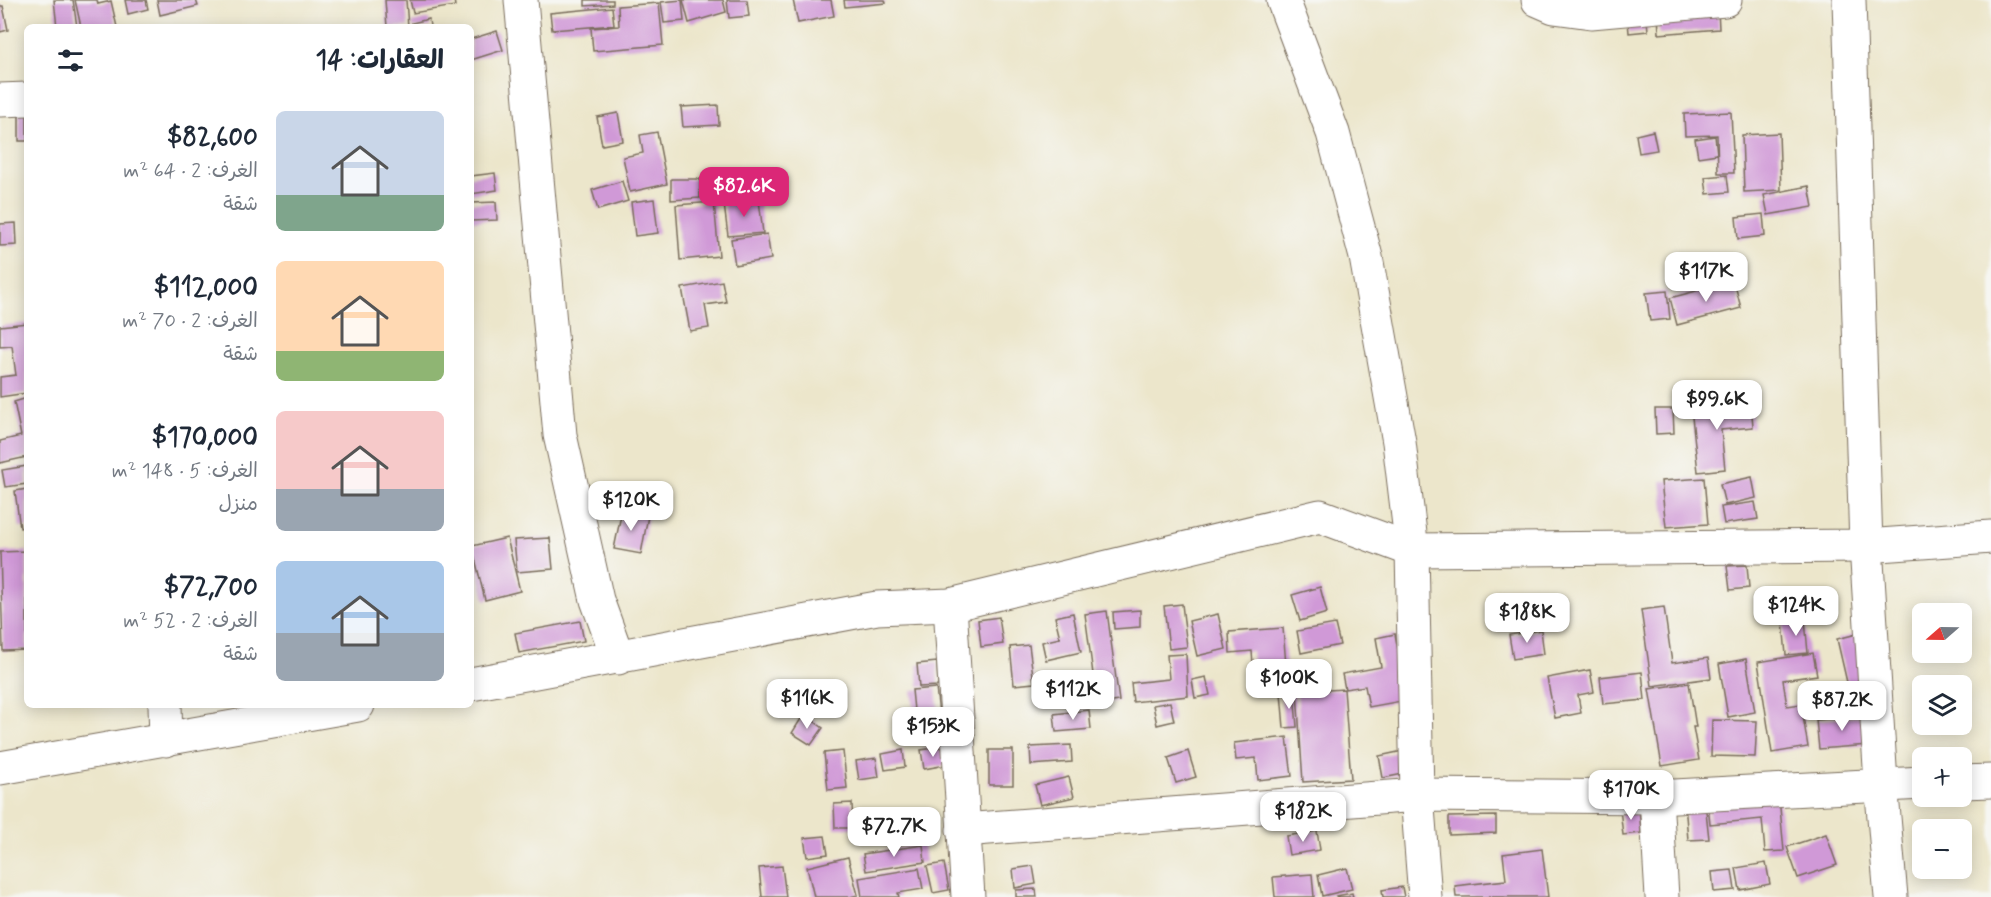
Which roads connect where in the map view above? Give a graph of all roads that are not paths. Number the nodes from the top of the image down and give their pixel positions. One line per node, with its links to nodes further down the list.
1 (520, 0): 12 (street)
2 (1283, 0): 10 (street)
3 (1538, 0): 4 (street)
4 (1725, 0)
5 (1849, 0): 9 (street)
6 (24, 99): 7 (street)
7 (0, 100)
8 (1991, 537): 9 (street)
9 (1866, 546): 10 (street); 20 (street)
10 (1412, 550): 11 (street); 22 (street)
11 (950, 605): 12 (street); 24 (street)
12 (618, 658): 13 (street)
13 (474, 683)
14 (165, 708): 16 (street)
15 (342, 708): 16 (street)
16 (166, 740): 17 (street)
17 (0, 768)
18 (1991, 781): 19 (street)
19 (1972, 782)
20 (1881, 783): 21 (street); 23 (street); 28 (street)
21 (1912, 783)
22 (1417, 795): 23 (street); 24 (street); 26 (street)
23 (1656, 797): 27 (street)
24 (963, 830): 25 (street)
25 (968, 897)
26 (1425, 897)
27 (1662, 897)
28 (1891, 897)

